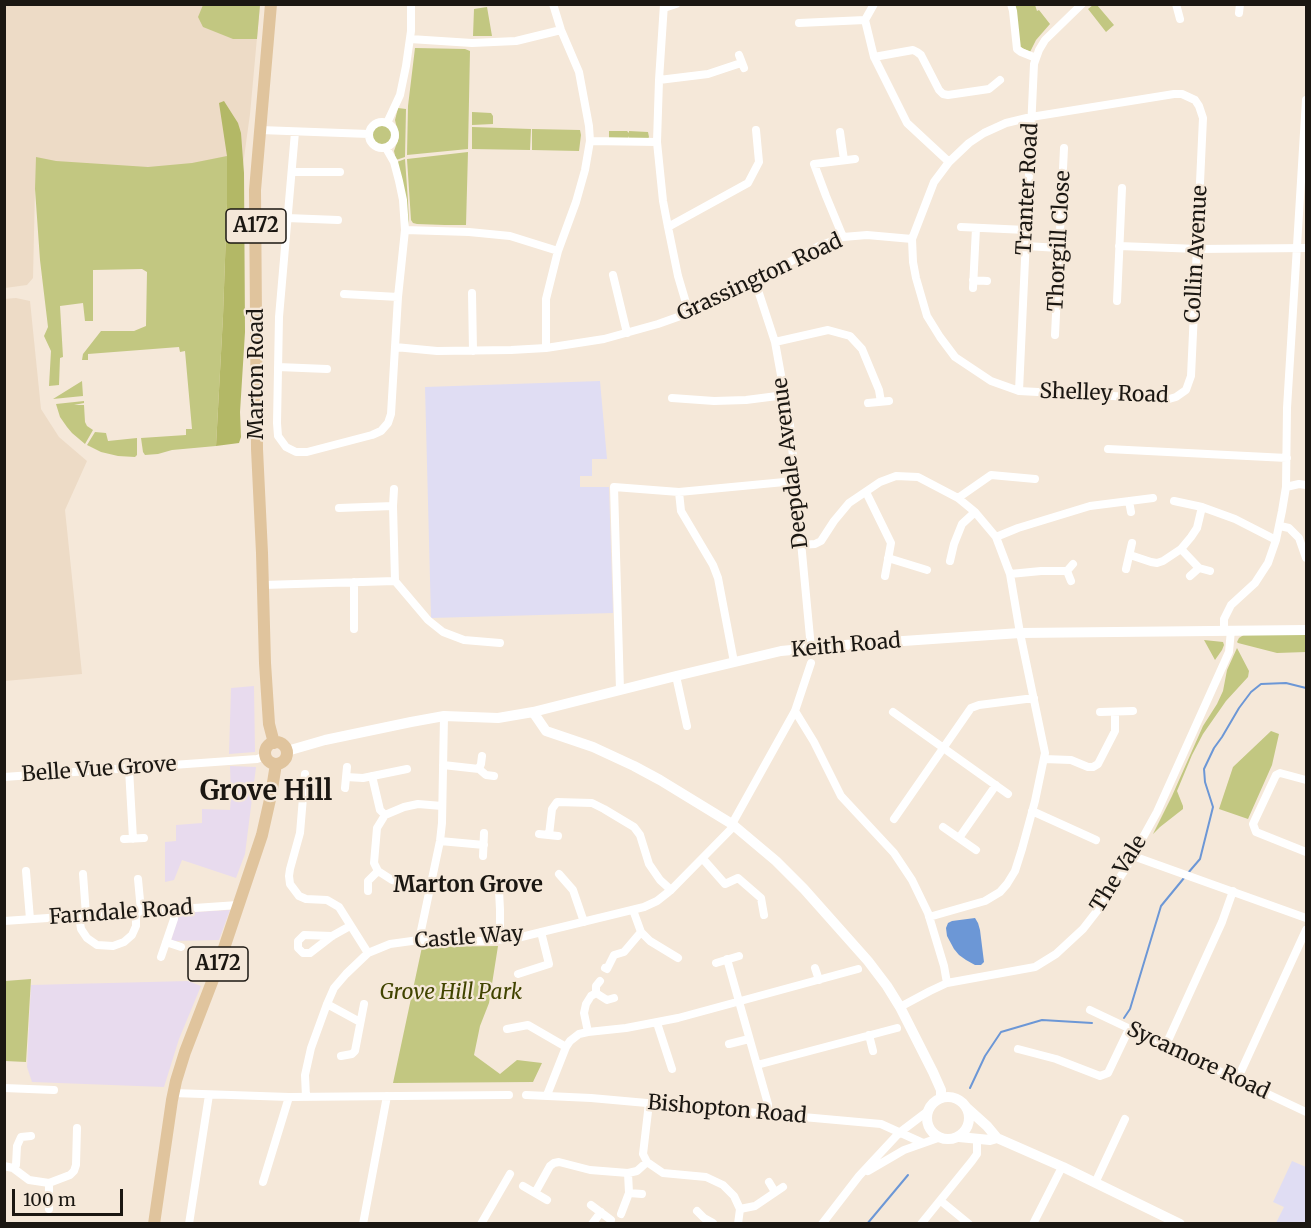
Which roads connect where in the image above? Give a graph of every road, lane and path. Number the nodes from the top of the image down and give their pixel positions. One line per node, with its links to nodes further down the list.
1 (271, 4): 23 (main road, Marton Road / A172)
2 (411, 4): 14 (street)
3 (553, 4): 13 (street)
4 (676, 4): 9 (street)
5 (874, 4): 11 (street)
6 (1011, 4): 16 (street)
7 (1082, 4): 16 (street, Tranter Road)
8 (1176, 4): 10 (street)
9 (664, 6): 18 (street)
10 (1180, 19)
11 (864, 20): 12 (street); 15 (street)
12 (798, 23)
13 (561, 30): 14 (street); 28 (street)
14 (410, 39): 22 (street)
15 (874, 57): 19 (street); 34 (street)
16 (1036, 58): 21 (street, Tranter Road)
17 (741, 62): 18 (street)
18 (659, 80): 29 (street)
19 (1000, 80)
20 (1306, 99): 49 (street, The Vale)
21 (1031, 117): 34 (street); 44 (street, Tranter Road); 52 (street, Collin Avenue)
22 (387, 123): 27 (street); 30 (street)
23 (260, 130): 25 (street); 115 (main road, Marton Road / A172)
24 (756, 130): 40 (street)
25 (296, 132): 27 (street); 35 (street)
26 (840, 132): 33 (street)
27 (369, 134): 30 (street)
28 (590, 141): 29 (street); 53 (street)
29 (657, 142): 40 (street)
30 (386, 148): 43 (street)
31 (1064, 148): 50 (street, Thorgill Close)
32 (855, 159): 33 (street)
33 (844, 160): 45 (street)
34 (949, 162): 46 (street)
35 (292, 172): 36 (street); 38 (street)
36 (340, 172)
37 (1122, 188): 48 (street)
38 (287, 218): 39 (street); 68 (street)
39 (338, 220)
40 (668, 227): 61 (street)
41 (961, 227): 42 (street)
42 (976, 228): 44 (street); 56 (street)
43 (405, 230): 53 (street); 59 (street)
44 (1026, 230): 47 (street, Tranter Road)
45 (843, 237): 46 (street, Grassington Road); 55 (street, Grassington Road)
46 (912, 239): 71 (street, Shelley Road)
47 (1026, 246): 50 (street); 71 (street, Tranter Road)
48 (1119, 246): 52 (street); 60 (street)
49 (1297, 247): 51 (street); 52 (street); 77 (street, The Vale)
50 (1059, 248): 63 (street, Thorgill Close)
51 (1306, 248)
52 (1198, 249): 70 (street, Collin Avenue)
53 (558, 251): 66 (street)
54 (613, 275): 62 (street)
55 (755, 281): 61 (street, Grassington Road); 64 (street, Deepdale Avenue)
56 (987, 281)
57 (472, 293): 67 (street)
58 (344, 294): 59 (street)
59 (398, 297): 65 (street)
60 (1117, 301)
61 (689, 313): 62 (street, Grassington Road)
62 (627, 333): 66 (street, Grassington Road)
63 (1055, 335)
64 (775, 342): 72 (street, Deepdale Avenue); 74 (street)
65 (395, 347): 67 (street, Grassington Road); 68 (street)
66 (546, 348): 67 (street, Grassington Road)
67 (473, 351)
68 (278, 367): 69 (street)
69 (327, 369)
70 (1186, 390): 71 (street, Shelley Road)
71 (1019, 391)
72 (785, 395): 73 (street); 80 (street, Deepdale Avenue)
73 (672, 399)
74 (867, 403)
75 (1108, 449): 76 (street)
76 (1120, 449): 77 (street); 78 (street)
77 (1287, 458): 82 (street, The Vale)
78 (1120, 459)
79 (1035, 479): 86 (street)
80 (795, 481): 84 (street); 99 (street, Deepdale Avenue)
81 (1306, 485): 82 (street)
82 (1286, 487): 95 (street, The Vale)
83 (394, 489): 90 (street)
84 (679, 492): 122 (street); 125 (street)
85 (866, 492): 86 (street); 99 (street); 102 (street)
86 (958, 498): 93 (street)
87 (1153, 498): 88 (street)
88 (1129, 501): 94 (street); 96 (street)
89 (1174, 501): 91 (street)
90 (393, 506): 92 (street); 113 (street)
91 (1202, 507): 97 (street); 100 (street)
92 (339, 508)
93 (975, 512): 96 (street); 104 (street)
94 (1131, 512)
95 (1280, 526): 97 (street, The Vale); 103 (street)
96 (996, 537): 109 (street)
97 (1276, 540): 117 (street, The Vale)
98 (1132, 543): 101 (street)
99 (801, 545): 121 (street, Deepdale Avenue)
100 (1181, 549): 101 (street); 105 (street)
101 (1130, 555): 106 (street)
102 (888, 558): 107 (street); 110 (street)
103 (1306, 558)
104 (950, 561)
105 (1199, 568): 108 (street); 111 (street)
106 (1126, 569)
107 (927, 570)
108 (1210, 571)
109 (1010, 574): 112 (street); 119 (street)
110 (885, 576)
111 (1190, 576)
112 (1071, 580)
113 (395, 581): 114 (street); 120 (street)
114 (354, 582): 115 (street); 116 (street)
115 (263, 585): 135 (main road, Marton Road / A172)
116 (354, 629)
117 (1227, 630): 118 (street, Keith Road); 119 (street, Keith Road); 175 (street, The Vale)
118 (1306, 630)
119 (1020, 633): 121 (street, Keith Road); 126 (street)
120 (500, 643)
121 (811, 648): 122 (street, Keith Road)
122 (734, 662): 124 (street, Keith Road)
123 (811, 663): 127 (street)
124 (675, 676): 125 (street, Keith Road); 134 (street)
125 (620, 690): 129 (street, Keith Road)
126 (1034, 698): 136 (street); 139 (street)
127 (795, 711): 163 (street); 193 (street)
128 (1133, 711): 132 (street)
129 (532, 712): 133 (street, Keith Road); 163 (street)
130 (893, 712): 136 (street)
131 (1100, 712): 132 (street)
132 (1115, 712): 139 (street)
133 (444, 716): 137 (street, Keith Road); 142 (street)
134 (687, 726)
135 (274, 743): 137 (main road); 140 (main road)
136 (944, 748): 154 (street); 162 (street)
137 (287, 751): 140 (main road)
138 (482, 756): 146 (street)
139 (1044, 759): 160 (street)
140 (271, 760): 144 (street, Belle Vue Grove); 187 (main road, A172)
141 (392, 761): 147 (street)
142 (443, 765): 146 (street); 159 (street)
143 (347, 767): 151 (street)
144 (129, 769): 150 (street, Belle Vue Grove); 167 (street)
145 (407, 769): 147 (street)
146 (479, 769): 149 (street)
147 (394, 772): 152 (street)
148 (305, 774): 157 (street)
149 (494, 776)
150 (4, 777)
151 (346, 777): 152 (street); 155 (street)
152 (372, 777): 161 (street)
153 (1306, 780): 173 (street)
154 (996, 785): 156 (street); 168 (street)
155 (345, 788)
156 (1008, 794)
157 (304, 795): 158 (street); 198 (street)
158 (317, 796)
159 (442, 806): 161 (street); 170 (street)
160 (1032, 811): 169 (street); 193 (street)
161 (385, 815): 178 (street)
162 (894, 819)
163 (733, 825): 176 (street, Castle Way); 225 (street)
164 (943, 827): 168 (street)
165 (484, 832): 171 (street)
166 (538, 834): 184 (street)
167 (144, 838)
168 (959, 838): 172 (street)
169 (1096, 840)
170 (440, 841): 171 (street); 182 (street)
171 (484, 845): 174 (street)
172 (976, 850)
173 (1306, 852)
174 (483, 856)
175 (1133, 856): 186 (street); 219 (street, The Vale)
176 (703, 859): 184 (street, Castle Way); 191 (street)
177 (26, 871): 195 (street)
178 (378, 871): 182 (street); 185 (street)
179 (83, 874): 192 (street)
180 (559, 874): 197 (street)
181 (138, 879): 190 (street)
182 (431, 887): 204 (street)
183 (499, 890): 203 (street)
184 (671, 890): 189 (street, Castle Way)
185 (368, 891)
186 (1233, 891): 194 (street); 237 (street)
187 (238, 905): 188 (street, Farndale Road); 246 (main road, A172)
188 (175, 909): 190 (street, Farndale Road); 205 (street)
189 (633, 910): 197 (street, Castle Way); 201 (street)
190 (138, 912): 192 (street, Farndale Road); 192 (street)
191 (764, 915)
192 (82, 916): 195 (street, Farndale Road)
193 (929, 917): 219 (street)
194 (1306, 918)
195 (30, 919): 196 (street, Farndale Road)
196 (4, 921)
197 (584, 922): 200 (street, Castle Way)
198 (350, 926): 202 (street); 207 (street)
199 (1306, 930): 243 (street)
200 (541, 932): 203 (street, Castle Way); 216 (street)
201 (641, 932): 210 (street); 213 (street)
202 (332, 936)
203 (500, 939): 204 (street, Castle Way)
204 (419, 940): 207 (street, Castle Way)
205 (166, 942): 206 (street); 209 (street)
206 (181, 947)
207 (368, 953): 223 (street, Castle Way)
208 (739, 956): 211 (street)
209 (160, 957)
210 (678, 958)
211 (727, 959): 212 (street); 222 (street)
212 (716, 963)
213 (605, 968)
214 (815, 968): 217 (street)
215 (858, 969): 217 (street)
216 (518, 974)
217 (819, 980): 222 (street)
218 (600, 981): 220 (street)
219 (947, 983): 225 (street, The Vale)
220 (596, 993): 221 (street); 232 (street)
221 (614, 998)
222 (739, 1002): 228 (street); 234 (street)
223 (327, 1004): 227 (street); 253 (street, Castle Way)
224 (364, 1004): 227 (street)
225 (900, 1007): 254 (street)
226 (1090, 1010): 231 (street, Sycamore Road)
227 (360, 1022): 240 (street)
228 (657, 1023): 232 (street); 242 (street)
229 (897, 1028): 233 (street)
230 (507, 1029): 236 (street)
231 (1129, 1029): 237 (street, Sycamore Road); 238 (street)
232 (588, 1032): 236 (street)
233 (869, 1035): 239 (street); 241 (street)
234 (749, 1039): 235 (street); 241 (street)
235 (729, 1044)
236 (567, 1047): 250 (street)
237 (1165, 1047): 243 (street, Sycamore Road)
238 (1018, 1049)
239 (873, 1051)
240 (341, 1056)
241 (757, 1065): 259 (street)
242 (672, 1069)
243 (1237, 1080): 258 (street, Sycamore Road)
244 (4, 1088): 245 (street)
245 (54, 1090)
246 (173, 1093): 247 (street); 295 (main road, A172)
247 (209, 1095): 252 (street); 296 (street)
248 (510, 1095): 251 (street)
249 (526, 1095): 250 (street, Bishopton Road)
250 (547, 1095): 255 (street, Bishopton Road)
251 (387, 1096): 253 (street); 297 (street)
252 (289, 1097): 253 (street); 275 (street)
253 (306, 1097)
254 (941, 1098): 256 (street); 257 (street)
255 (649, 1103): 259 (street, Bishopton Road); 269 (street)
256 (967, 1108): 264 (street); 266 (street)
257 (928, 1111): 261 (street); 265 (street)
258 (1306, 1112)
259 (767, 1113): 261 (street, Bishopton Road)
260 (1125, 1119): 278 (street)
261 (900, 1132): 268 (street, Bishopton Road); 274 (street)
262 (31, 1136): 270 (street)
263 (88, 1137): 277 (street)
264 (959, 1137): 265 (street); 267 (street)
265 (938, 1138): 268 (street)
266 (997, 1138): 267 (street); 271 (street)
267 (977, 1139): 284 (street)
268 (923, 1143): 274 (street)
269 (647, 1162): 272 (street); 287 (street)
270 (9, 1167): 277 (street)
271 (1062, 1167): 278 (street); 304 (street)
272 (628, 1173): 280 (street); 281 (street)
273 (510, 1174): 298 (street)
274 (860, 1176): 301 (street)
275 (263, 1182)
276 (769, 1182): 287 (street)
277 (49, 1183): 286 (street)
278 (1095, 1183): 293 (street)
279 (523, 1186): 280 (street)
280 (535, 1193): 283 (street)
281 (629, 1193): 282 (street); 290 (street)
282 (642, 1194)
283 (547, 1200)
284 (941, 1201): 302 (street); 303 (street)
285 (591, 1205): 289 (street)
286 (49, 1209)
287 (740, 1209): 300 (street)
288 (697, 1211): 292 (street)
289 (601, 1212): 291 (street); 299 (street)
290 (621, 1214)
291 (611, 1220)
292 (702, 1221): 294 (street)
293 (1175, 1222)
294 (713, 1223)
295 (154, 1224)
296 (189, 1224)
297 (363, 1224)
298 (481, 1224)
299 (592, 1224)
300 (738, 1224)
301 (822, 1224)
302 (921, 1224)
303 (969, 1224)
304 (1033, 1224)

